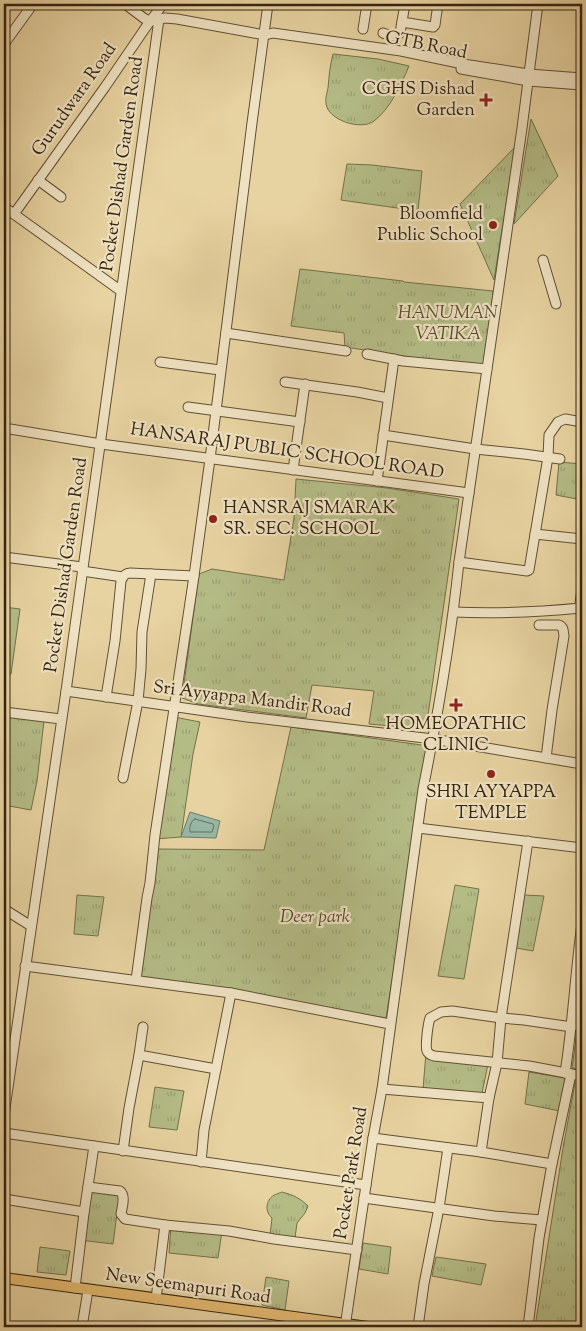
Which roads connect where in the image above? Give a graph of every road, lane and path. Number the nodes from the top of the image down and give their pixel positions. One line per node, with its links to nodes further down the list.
1 (32, 4): 15 (street)
2 (125, 4): 10 (street)
3 (163, 4): 10 (street, Gurudwara Road)
4 (268, 4): 14 (street)
5 (367, 4): 12 (street)
6 (405, 4): 11 (street)
7 (438, 4): 11 (street)
8 (538, 4): 16 (street, Pocket Park Road)
9 (159, 19): 10 (street, GTB Road); 14 (street, GTB Road); 24 (street, Pocket Dishad Garden Road)
10 (150, 21): 19 (street, Gurudwara Road)
11 (402, 22): 13 (street)
12 (363, 29)
13 (383, 33)
14 (265, 34): 16 (street, GTB Road); 26 (street)
15 (4, 44)
16 (528, 78): 17 (street, GTB Road); 18 (street, GTB Road); 31 (street, Pocket Park Road)
17 (582, 78)
18 (582, 84)
19 (38, 180): 20 (street); 22 (street, Gurudwara Road)
20 (61, 197)
21 (4, 207): 22 (street)
22 (14, 214): 24 (street)
23 (543, 260): 25 (street)
24 (121, 291): 42 (street, Pocket Dishad Garden Road)
25 (556, 304)
26 (226, 333): 27 (street); 32 (street)
27 (346, 351)
28 (367, 354): 29 (street)
29 (394, 359): 31 (street); 35 (street)
30 (160, 362): 32 (street)
31 (487, 369): 43 (street, Pocket Park Road)
32 (220, 370): 37 (street)
33 (284, 382): 34 (street)
34 (306, 384): 35 (street); 38 (street)
35 (388, 398): 41 (street)
36 (188, 407): 37 (street)
37 (216, 410): 38 (street); 45 (street)
38 (300, 422): 47 (street)
39 (582, 422): 44 (street)
40 (4, 428): 42 (street, HANSARAJ PUBLIC SCHOOL ROAD)
41 (384, 435): 43 (street); 48 (street)
42 (101, 444): 45 (street, HANSARAJ PUBLIC SCHOOL ROAD); 54 (street, Pocket Dishad Garden Road)
43 (475, 449): 44 (street); 49 (street, Pocket Park Road)
44 (548, 457): 46 (street); 50 (street)
45 (210, 459): 47 (street, HANSARAJ PUBLIC SCHOOL ROAD); 56 (street)
46 (560, 459)
47 (292, 470): 48 (street, HANSARAJ PUBLIC SCHOOL ROAD)
48 (377, 481): 49 (street, HANSARAJ PUBLIC SCHOOL ROAD)
49 (469, 493): 53 (street, Pocket Park Road)
50 (535, 534): 51 (street); 53 (street)
51 (582, 539)
52 (4, 556): 54 (street)
53 (459, 562): 60 (street, Pocket Park Road)
54 (82, 569): 57 (street); 62 (street, Pocket Dishad Garden Road)
55 (151, 574): 56 (street); 57 (street); 64 (street)
56 (194, 576): 65 (street)
57 (123, 577): 63 (street)
58 (582, 588): 59 (street)
59 (582, 611): 60 (street)
60 (454, 612): 68 (street, Pocket Park Road)
61 (539, 625): 69 (street)
62 (66, 691): 63 (street, Sri Ayyappa Mandir Road); 67 (street, Pocket Dishad Garden Road)
63 (106, 697): 64 (street, Sri Ayyappa Mandir Road)
64 (138, 701): 65 (street, Sri Ayyappa Mandir Road); 71 (street)
65 (176, 706): 68 (street, Sri Ayyappa Mandir Road); 79 (street)
66 (4, 712): 67 (street)
67 (61, 719): 77 (street, Pocket Dishad Garden Road)
68 (433, 739): 69 (street, Sri Ayyappa Mandir Road); 72 (street, Pocket Park Road)
69 (546, 758): 70 (street, Sri Ayyappa Mandir Road)
70 (582, 764)
71 (123, 778)
72 (418, 828): 73 (street); 82 (street, Pocket Park Road)
73 (528, 841): 74 (street); 81 (street)
74 (582, 848)
75 (4, 909): 77 (street)
76 (582, 924): 84 (street)
77 (31, 926): 78 (street, Pocket Dishad Garden Road)
78 (25, 966): 79 (street); 87 (street, Pocket Dishad Garden Road)
79 (136, 980): 80 (street)
80 (231, 993): 82 (street); 88 (street)
81 (501, 1018): 84 (street); 86 (street); 86 (street)
82 (390, 1024): 91 (street, Pocket Park Road)
83 (143, 1027): 85 (street)
84 (572, 1027): 89 (street)
85 (140, 1055): 88 (street); 98 (street)
86 (496, 1063): 89 (street); 92 (street)
87 (7, 1069): 93 (street, Pocket Dishad Garden Road)
88 (216, 1069): 100 (street)
89 (568, 1073): 90 (street); 101 (street)
90 (582, 1076)
91 (382, 1090): 92 (street); 95 (street, Pocket Park Road)
92 (489, 1098): 99 (street)
93 (4, 1115)
94 (4, 1133): 96 (street)
95 (373, 1138): 97 (street); 102 (street, Pocket Park Road)
96 (94, 1146): 98 (street); 103 (street)
97 (448, 1148): 99 (street); 106 (street)
98 (123, 1150): 100 (street)
99 (481, 1152): 101 (street)
100 (201, 1162): 102 (street)
101 (552, 1164): 108 (street)
102 (366, 1185): 104 (street, Pocket Park Road)
103 (88, 1187): 107 (street); 109 (street)
104 (364, 1198): 106 (street); 110 (street, Pocket Park Road)
105 (4, 1199): 107 (street)
106 (439, 1208): 108 (street); 121 (street)
107 (84, 1212): 113 (street)
108 (542, 1220): 122 (street)
109 (165, 1225): 110 (street); 115 (street)
110 (357, 1250): 117 (street, Pocket Park Road)
111 (4, 1278): 113 (main road, New Seemapuri Road)
112 (4, 1282): 114 (main road, New Seemapuri Road)
113 (75, 1288): 114 (main road, New Seemapuri Road)
114 (88, 1291): 115 (main road, New Seemapuri Road); 116 (main road, New Seemapuri Road); 118 (street)
115 (156, 1299): 117 (main road, New Seemapuri Road)
116 (317, 1326): 119 (main road, New Seemapuri Road)
117 (346, 1326): 120 (main road, New Seemapuri Road)
118 (82, 1327)
119 (330, 1327)
120 (368, 1327)
121 (418, 1327)
122 (528, 1327)

